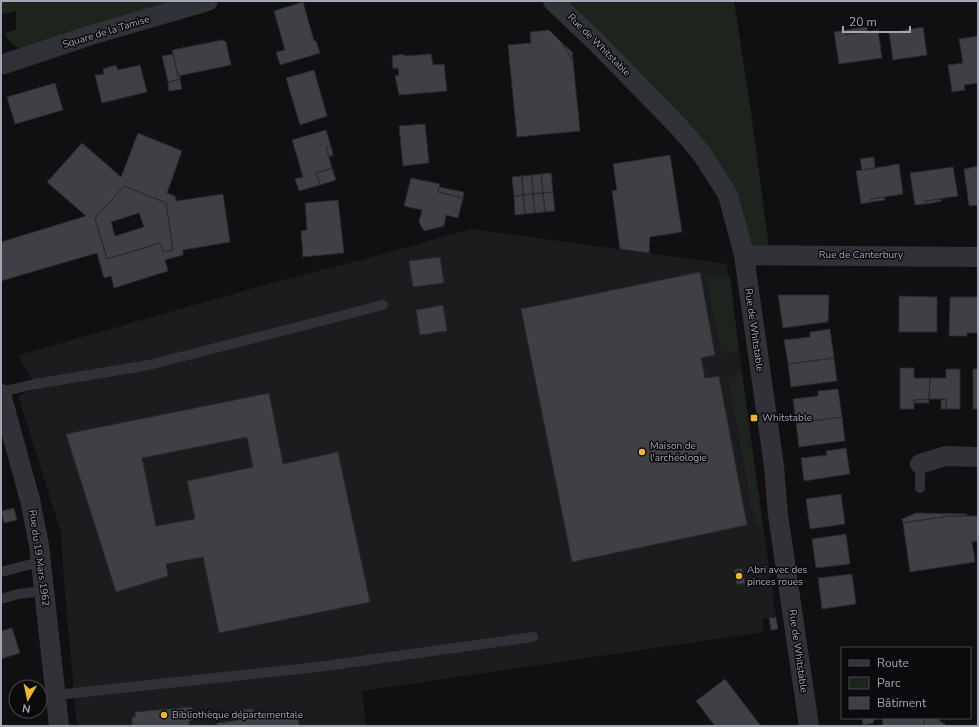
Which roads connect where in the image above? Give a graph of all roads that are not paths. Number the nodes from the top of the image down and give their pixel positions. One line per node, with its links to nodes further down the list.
1 (208, 1): 3 (street, Square de la Tamise)
2 (552, 1): 4 (street, Rue de Whitstable)
3 (2, 59)
4 (744, 254): 5 (street, Rue de Canterbury); 18 (street, Rue de Whitstable)
5 (978, 257)
6 (383, 305): 7 (lane)
7 (1, 393): 11 (street, Rue du 19 Mars 1962)
8 (978, 457): 9 (street)
9 (920, 464): 10 (lane)
10 (920, 488)
11 (40, 562): 12 (lane); 13 (street, Rue du 19 Mars 1962)
12 (1, 572)
13 (43, 591): 14 (lane); 16 (street, Rue du 19 Mars 1962)
14 (1, 599)
15 (533, 637): 16 (lane)
16 (56, 695): 17 (street, Rue du 19 Mars 1962)
17 (59, 726)
18 (809, 726)

